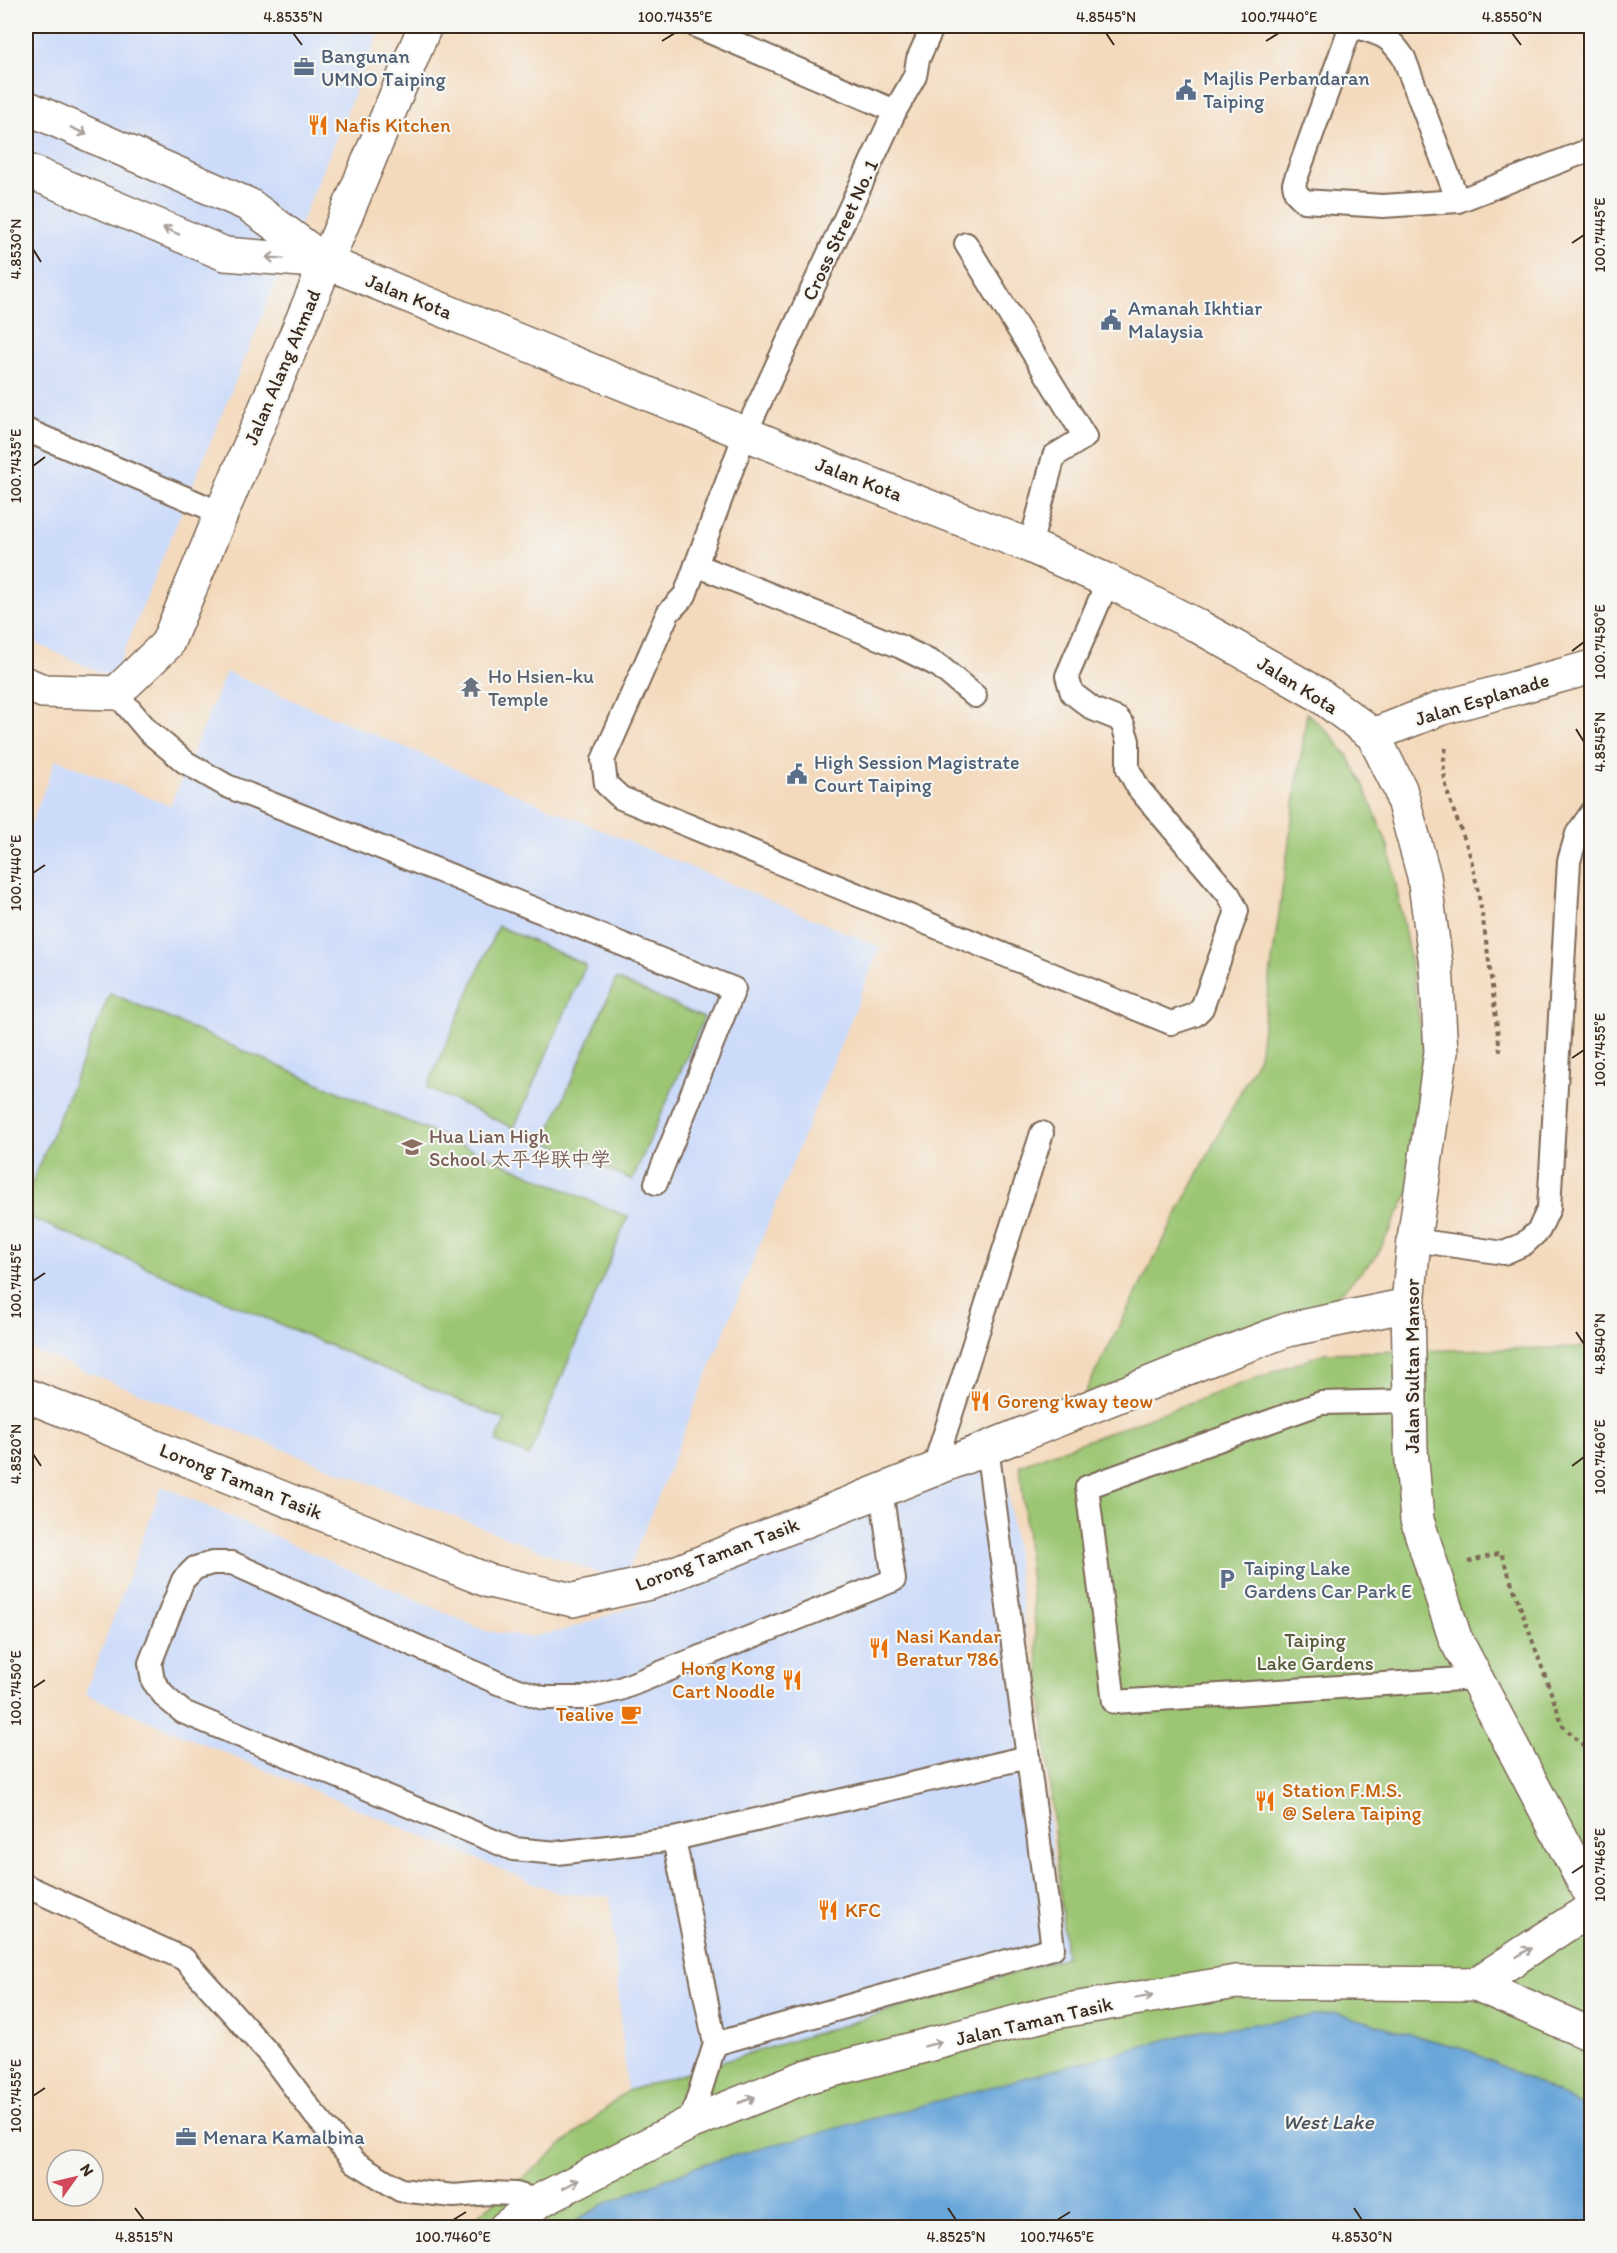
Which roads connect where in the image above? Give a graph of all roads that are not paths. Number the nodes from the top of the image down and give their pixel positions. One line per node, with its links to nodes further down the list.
1 (696, 26): 5 (lane)
2 (933, 26): 5 (lane, Cross Street No. 1)
3 (418, 28): 10 (street, Jalan Alang Ahmad)
4 (26, 107): 10 (street, Jalan Kota, one-way to 10)
5 (895, 111): 12 (lane, Cross Street No. 1)
6 (1592, 149): 8 (lane)
7 (26, 170): 10 (street, Jalan Kota, one-way to 7)
8 (1458, 201): 8 (lane)
9 (966, 244): 14 (lane)
10 (326, 262): 12 (street, Jalan Kota); 13 (street, Jalan Alang Ahmad)
11 (26, 430): 13 (lane)
12 (745, 434): 14 (street, Jalan Kota); 15 (lane, Cross Street No. 1)
13 (221, 513): 19 (street, Jalan Alang Ahmad)
14 (1030, 546): 16 (street, Jalan Kota)
15 (696, 565): 16 (lane, Cross Street No. 1); 20 (lane)
16 (1108, 581): 21 (street, Jalan Kota)
17 (1592, 667): 21 (street, Jalan Esplanade)
18 (26, 684): 19 (street)
19 (116, 693): 24 (lane)
20 (975, 696)
21 (1373, 735): 25 (street, Jalan Sultan Mansor)
22 (1592, 812): 25 (lane)
23 (1042, 1133): 30 (lane)
24 (656, 1183)
25 (1414, 1240): 26 (street, Jalan Sultan Mansor)
26 (1408, 1305): 28 (street, Jalan Sultan Mansor); 29 (street, Lorong Taman Tasik)
27 (26, 1395): 31 (street, Lorong Taman Tasik)
28 (1410, 1401): 32 (street, Jalan Sultan Mansor); 32 (lane)
29 (987, 1447): 30 (street, Lorong Taman Tasik); 33 (lane)
30 (933, 1470): 31 (street, Lorong Taman Tasik)
31 (881, 1490): 34 (lane)
32 (1475, 1677): 36 (street, Jalan Sultan Mansor)
33 (1028, 1757): 34 (lane); 40 (lane)
34 (674, 1839): 40 (lane)
35 (26, 1886): 42 (lane)
36 (1592, 1898)
37 (1592, 1908): 38 (street, one-way to 37)
38 (1476, 1984): 39 (street, Jalan Taman Tasik); 41 (street, Jalan Taman Tasik, one-way to 38)
39 (1592, 2035)
40 (716, 2044): 41 (lane)
41 (690, 2122): 42 (street, Jalan Taman Tasik, one-way to 41)
42 (539, 2201): 43 (street, Jalan Taman Tasik)
43 (505, 2228)

